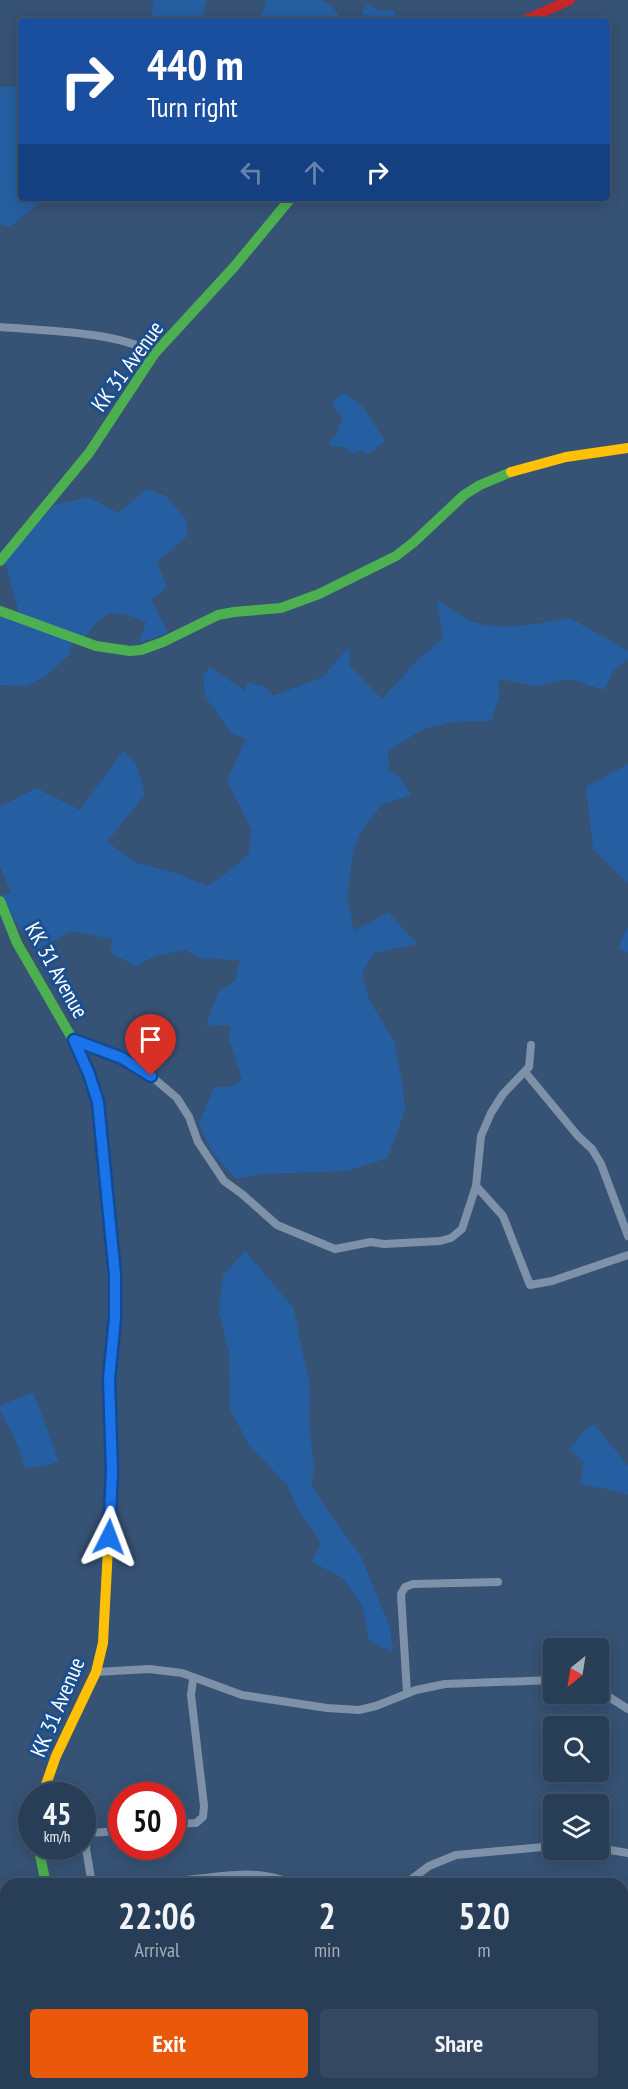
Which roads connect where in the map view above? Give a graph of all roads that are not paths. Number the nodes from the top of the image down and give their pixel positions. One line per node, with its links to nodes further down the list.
1 (570, 0): 2 (street)
2 (530, 18)
3 (289, 201): 5 (street, KK 31 Avenue)
4 (0, 327): 5 (street)
5 (155, 353): 7 (street, KK 31 Avenue)
6 (628, 448): 8 (street)
7 (1, 559)
8 (0, 612)
9 (0, 901): 10 (street, KK 31 Avenue)
10 (74, 1040): 13 (street); 17 (street, KK 31 Avenue)
11 (531, 1045): 12 (street)
12 (525, 1072): 13 (street); 14 (street)
13 (476, 1186): 15 (street)
14 (628, 1236)
15 (628, 1255)
16 (498, 1582): 20 (street)
17 (96, 1672): 20 (street); 23 (street, KK 31 Avenue)
18 (193, 1680): 24 (street)
19 (543, 1680): 20 (street)
20 (407, 1693)
21 (609, 1697): 22 (street)
22 (628, 1709)
23 (47, 1782)
24 (186, 1823)
25 (108, 1832): 31 (street)
26 (543, 1847): 34 (street)
27 (609, 1850): 28 (street)
28 (628, 1853)
29 (41, 1860): 30 (street)
30 (45, 1878)
31 (91, 1878)
32 (200, 1878): 33 (street)
33 (281, 1878)
34 (413, 1878)

